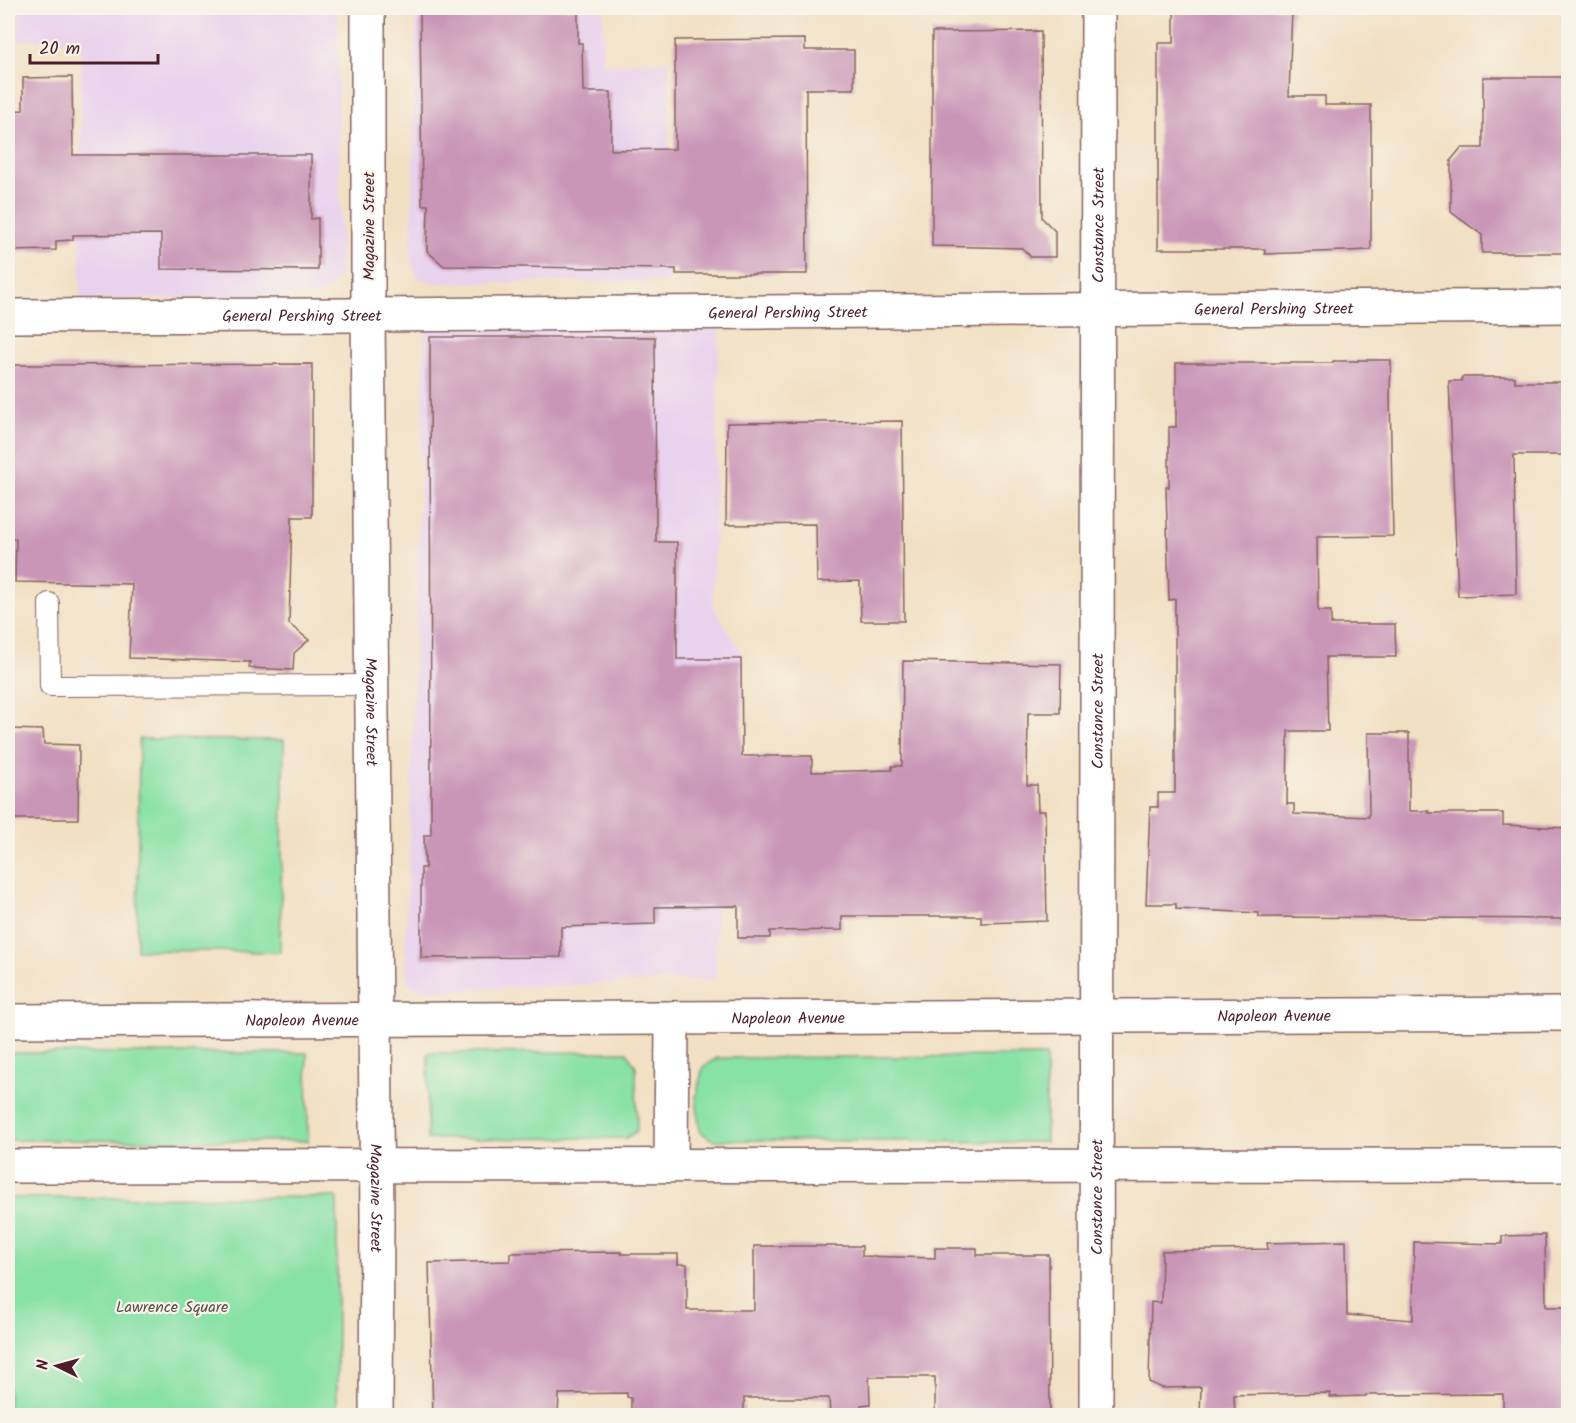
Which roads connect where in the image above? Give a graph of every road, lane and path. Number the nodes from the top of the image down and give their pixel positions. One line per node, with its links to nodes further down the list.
1 (368, 8): 6 (street, Magazine Street)
2 (1098, 8): 4 (street, Constance Street)
3 (1569, 306): 4 (street, General Pershing Street)
4 (1098, 310): 6 (street, General Pershing Street); 10 (street, Constance Street)
5 (8, 315): 6 (street, General Pershing Street)
6 (368, 315): 8 (street, Magazine Street)
7 (49, 603): 8 (lane)
8 (371, 685): 12 (street, Magazine Street)
9 (1569, 1014): 10 (street, Napoleon Avenue)
10 (1097, 1016): 11 (street, Napoleon Avenue); 16 (street, Constance Street)
11 (672, 1018): 12 (street, Napoleon Avenue); 15 (street)
12 (374, 1020): 13 (street, Napoleon Avenue); 14 (street, Magazine Street)
13 (8, 1021)
14 (377, 1165): 15 (street); 18 (street); 19 (street, Magazine Street)
15 (671, 1165): 16 (street)
16 (1096, 1165): 17 (street); 20 (street, Constance Street)
17 (1569, 1165)
18 (8, 1166)
19 (376, 1416)
20 (1096, 1416)

